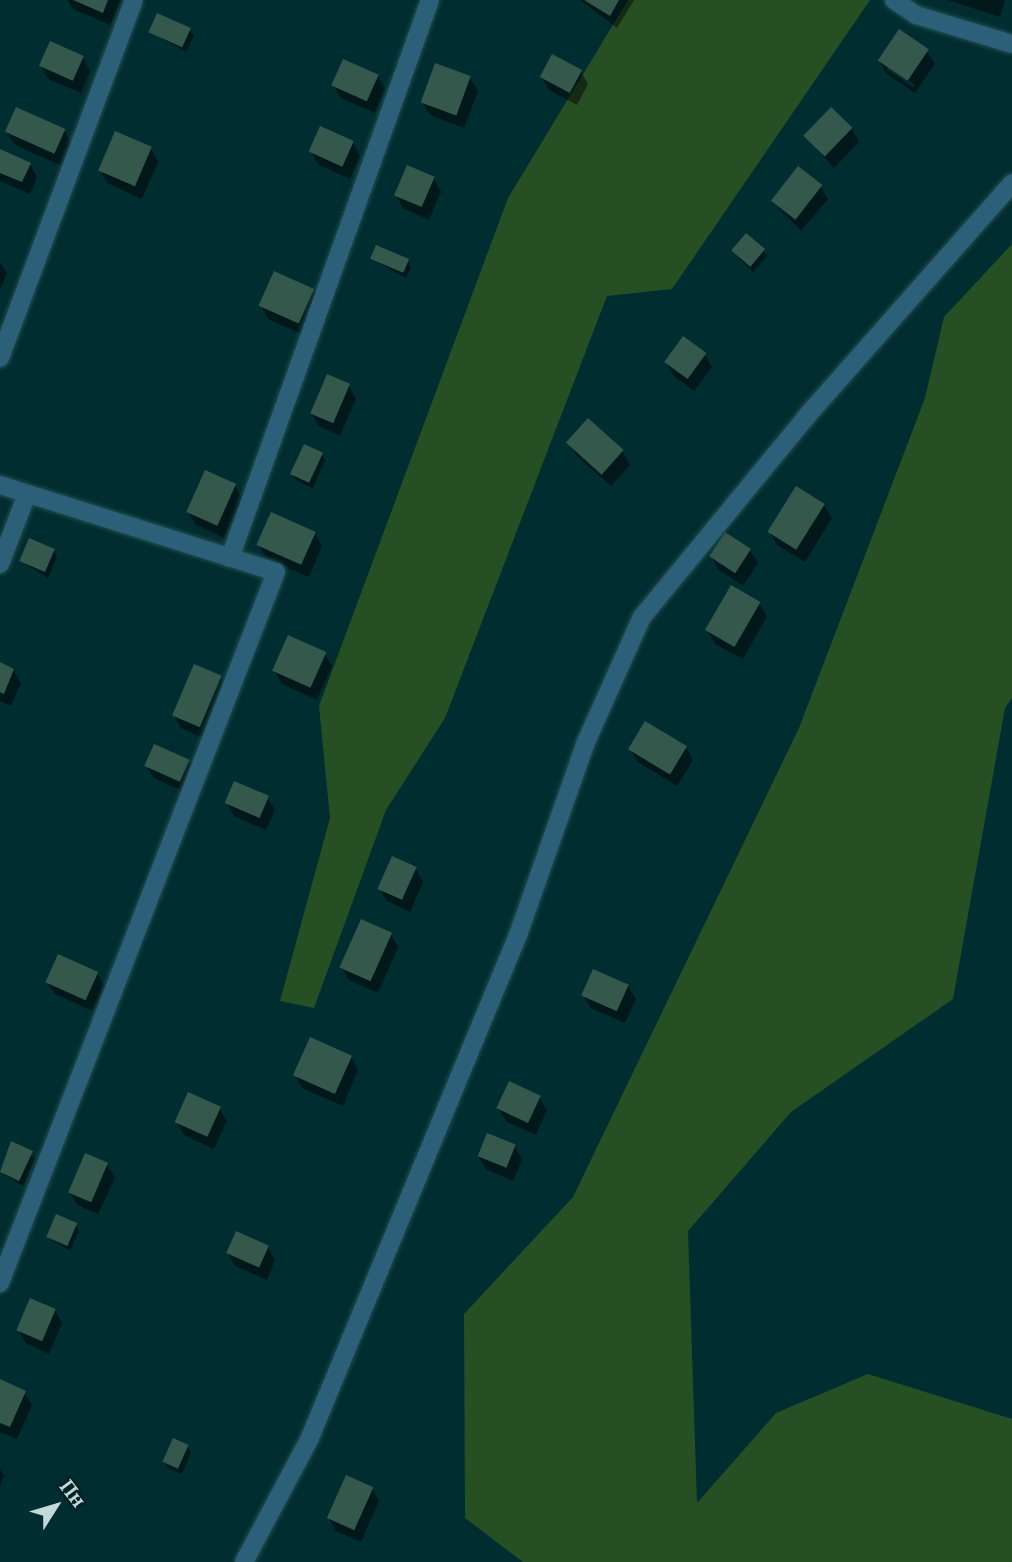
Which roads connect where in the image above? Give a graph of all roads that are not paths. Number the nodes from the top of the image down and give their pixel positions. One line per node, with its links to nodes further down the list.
1 (134, 0): 6 (street)
2 (430, 0): 9 (street)
3 (894, 0): 4 (street)
4 (1012, 44)
5 (1012, 183): 12 (street)
6 (0, 358)
7 (0, 485): 8 (street)
8 (27, 494): 9 (street); 10 (street)
9 (230, 558): 11 (street)
10 (0, 564)
11 (0, 1283)
12 (244, 1562)

